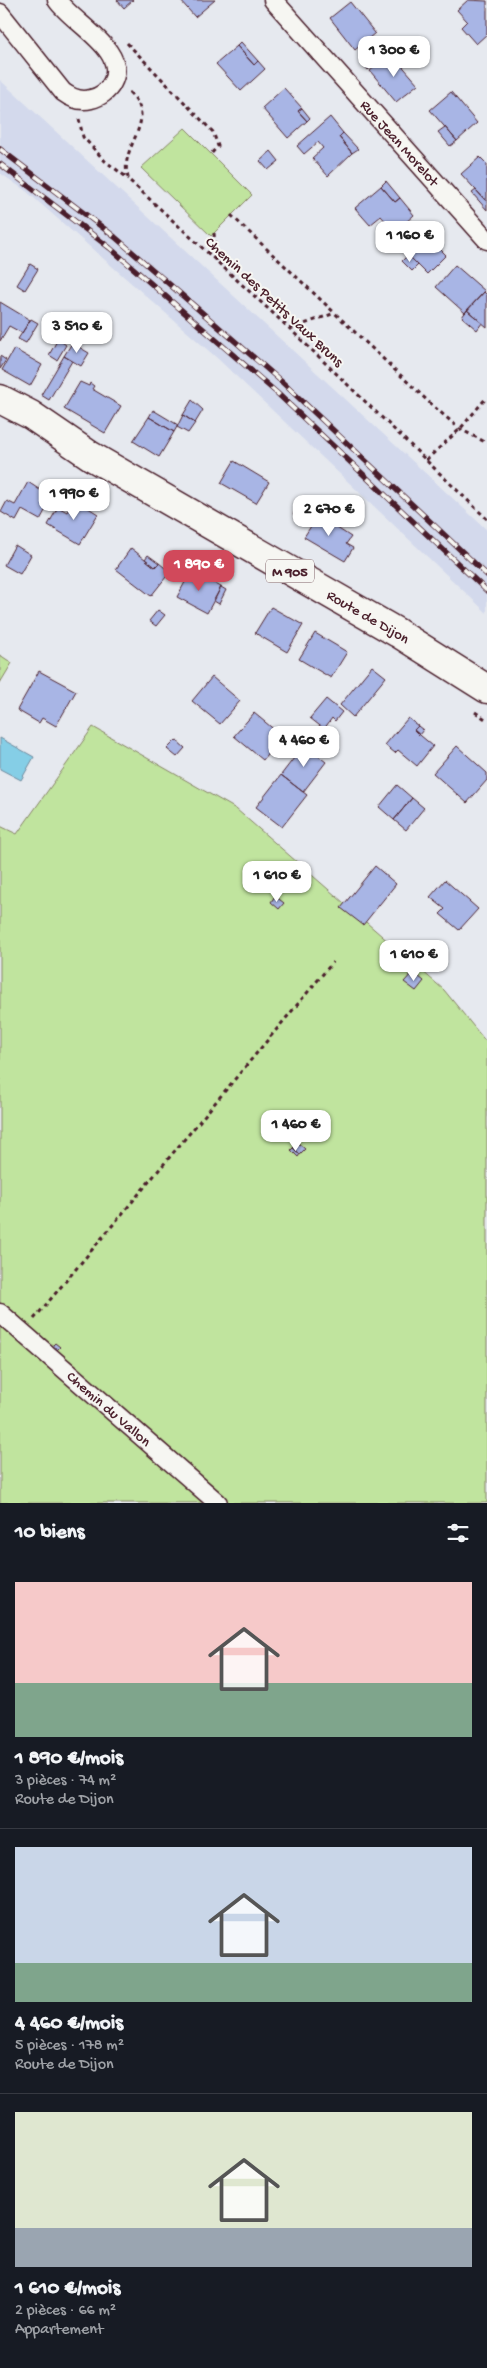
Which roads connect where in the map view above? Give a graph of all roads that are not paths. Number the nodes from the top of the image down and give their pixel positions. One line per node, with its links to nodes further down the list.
1 (57, 0): 3 (street)
2 (272, 0): 4 (street, Rue Jean Morelot)
3 (0, 13)
4 (487, 240)
5 (0, 399): 7 (main road, Route de Dijon / M 905)
6 (0, 415): 7 (main road, Route de Dijon / M 905)
7 (91, 456): 8 (main road, Route de Dijon / M 905)
8 (487, 689)
9 (0, 1313): 10 (street, Chemin du Vallon)
10 (218, 1503)

